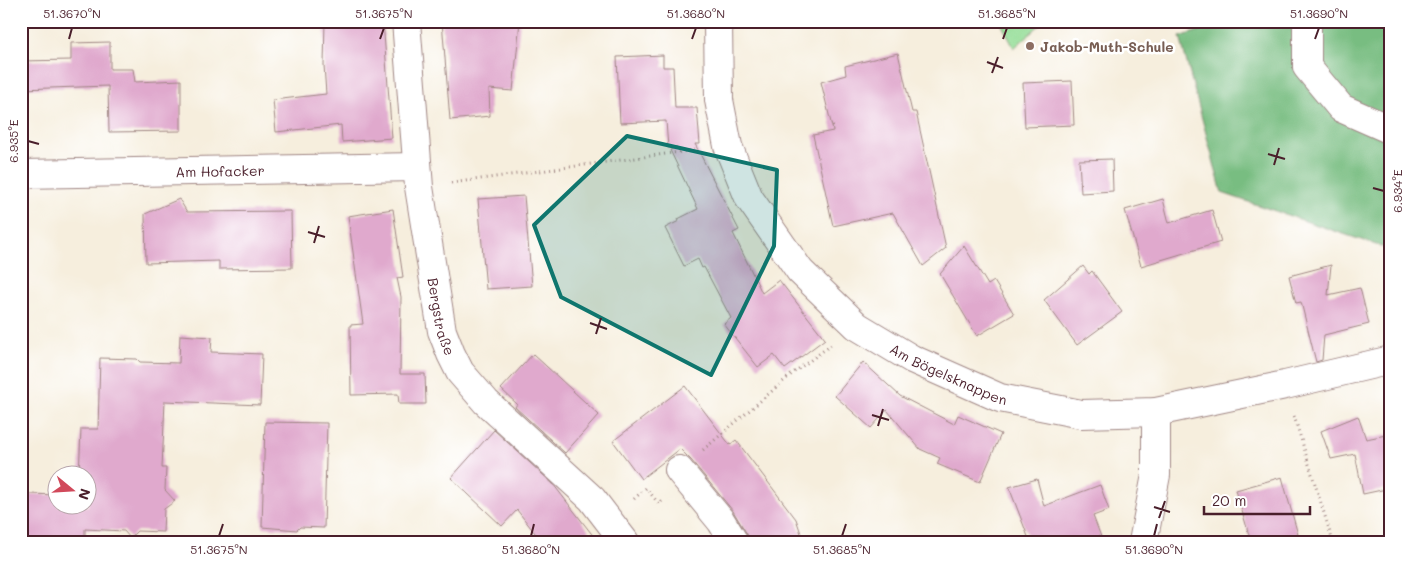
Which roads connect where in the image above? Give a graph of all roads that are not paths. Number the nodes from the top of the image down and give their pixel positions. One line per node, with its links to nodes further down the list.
1 (406, 21): 6 (street, Bergstraße)
2 (718, 21): 8 (street, Am Bögelsknappen)
3 (1307, 21): 4 (street)
4 (1391, 130)
5 (21, 174): 6 (street, Am Hofacker)
6 (418, 177): 10 (street, Bergstraße)
7 (1391, 360): 8 (street, Am Bögelsknappen)
8 (1156, 412): 12 (street)
9 (684, 476): 11 (street)
10 (617, 532)
11 (734, 542)
12 (1143, 542)

